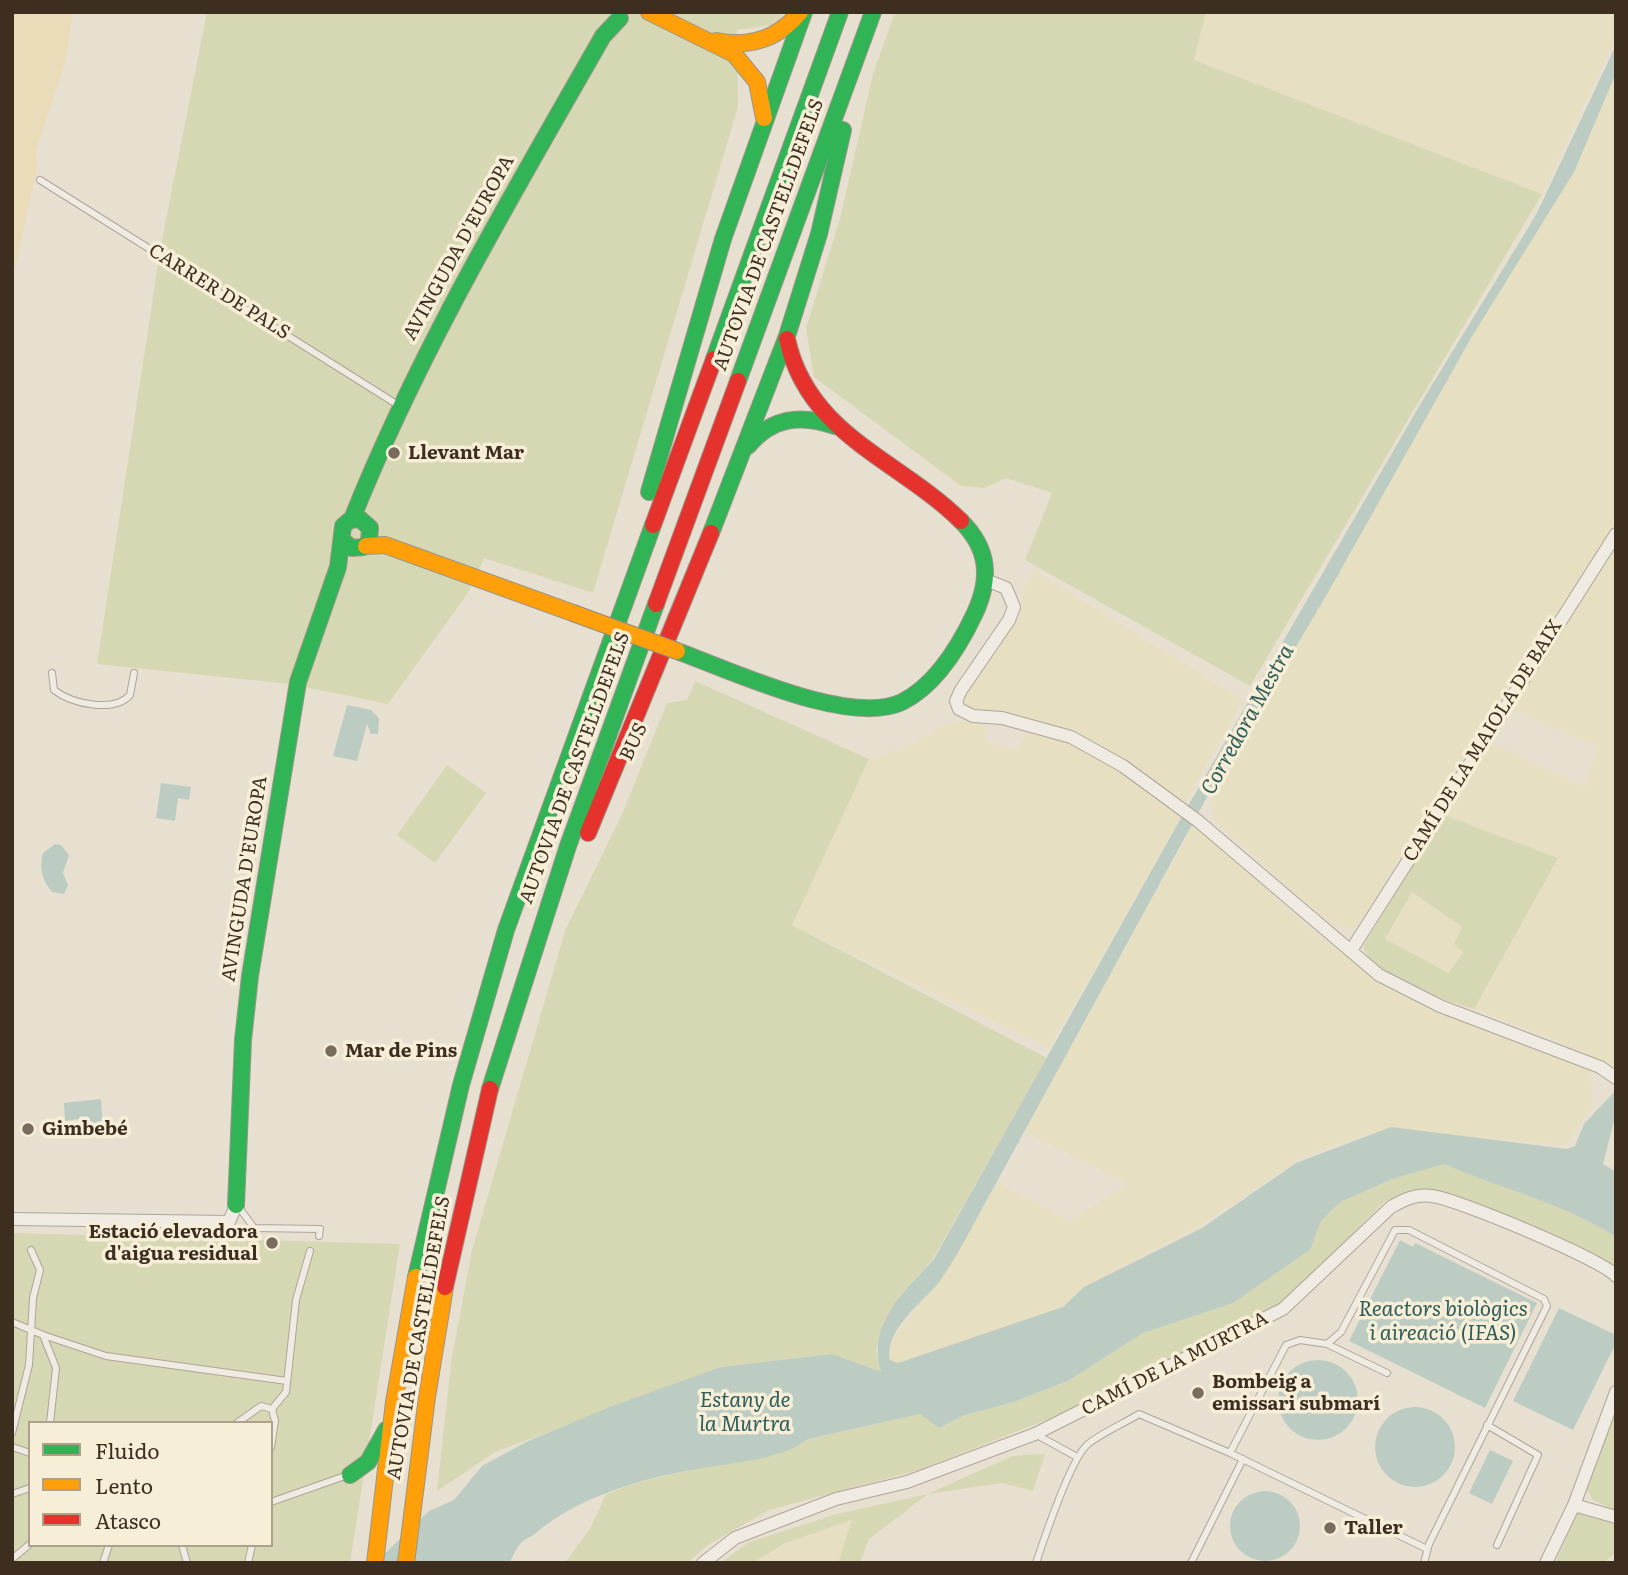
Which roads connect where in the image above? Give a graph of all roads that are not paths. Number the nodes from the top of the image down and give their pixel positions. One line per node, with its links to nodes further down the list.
1 (802, 12): 6 (main road); 7 (main road)
2 (840, 12): 18 (main road, AUTOVIA DE CASTELLDEFELS)
3 (873, 12): 5 (main road, AUTOVIA DE CASTELLDEFELS)
4 (631, 14): 6 (main road); 10 (main road, AVINGUDA D'EUROPA)
5 (866, 32): 9 (main road); 26 (main road, AUTOVIA DE CASTELLDEFELS)
6 (704, 37): 7 (main road)
7 (764, 121): 18 (main road)
8 (40, 180): 10 (lane, CARRER DE PALS)
9 (787, 336): 11 (main road); 12 (main road)
10 (398, 405): 13 (main road, AVINGUDA D'EUROPA)
11 (843, 430): 12 (main road); 17 (main road)
12 (739, 461): 21 (main road)
13 (363, 524): 15 (main road); 16 (main road); 16 (main road)
14 (1616, 534): 25 (street, CAMÍ DE LA MAIOLA DE BAIX)
15 (385, 545): 16 (main road); 17 (main road, bridge)
16 (355, 546): 28 (main road, AVINGUDA D'EUROPA)
17 (986, 580): 25 (street)
18 (621, 610): 41 (main road, AUTOVIA DE CASTELLDEFELS)
19 (51, 673): 20 (lane)
20 (134, 674)
21 (655, 674): 22 (lane, BUS); 24 (main road)
22 (651, 705)
23 (641, 727): 24 (lane, BUS)
24 (600, 805): 26 (main road)
25 (1352, 950): 27 (street)
26 (524, 981): 66 (main road, AUTOVIA DE CASTELLDEFELS)
27 (1616, 1078)
28 (236, 1205): 29 (street); 30 (lane)
29 (12, 1219)
30 (319, 1236)
31 (32, 1250): 35 (lane)
32 (310, 1251): 39 (lane)
33 (1616, 1276): 48 (street, CAMÍ DE LA MURTRA)
34 (12, 1322): 35 (lane)
35 (30, 1330): 36 (lane); 46 (lane)
36 (43, 1335): 39 (lane); 43 (lane)
37 (1327, 1344): 38 (lane); 45 (lane); 49 (lane)
38 (1387, 1373)
39 (287, 1381): 42 (lane)
40 (1616, 1392): 54 (street)
41 (397, 1393): 52 (main road); 55 (main road, AUTOVIA DE CASTELLDEFELS)
42 (272, 1409): 44 (lane); 47 (lane)
43 (50, 1421)
44 (240, 1421)
45 (1488, 1425): 57 (lane); 60 (lane)
46 (12, 1433)
47 (273, 1434)
48 (1035, 1434): 50 (lane); 67 (street, CAMÍ DE LA MURTRA)
49 (1230, 1453): 50 (lane); 51 (lane)
50 (1077, 1457): 68 (lane)
51 (1243, 1459): 60 (lane); 69 (lane)
52 (350, 1475): 53 (lane); 55 (main road)
53 (273, 1501)
54 (1574, 1505): 56 (street); 71 (street)
55 (380, 1516): 65 (main road, AUTOVIA DE CASTELLDEFELS)
56 (1616, 1517)
57 (1497, 1545)
58 (28, 1546): 62 (lane)
59 (182, 1547): 61 (lane)
60 (1427, 1549): 70 (lane)
61 (184, 1554): 63 (lane); 64 (lane)
62 (12, 1559)
63 (178, 1563)
64 (187, 1563)
65 (375, 1563)
66 (406, 1563)
67 (703, 1563)
68 (1036, 1563)
69 (1191, 1563)
70 (1424, 1563)
71 (1546, 1563)

